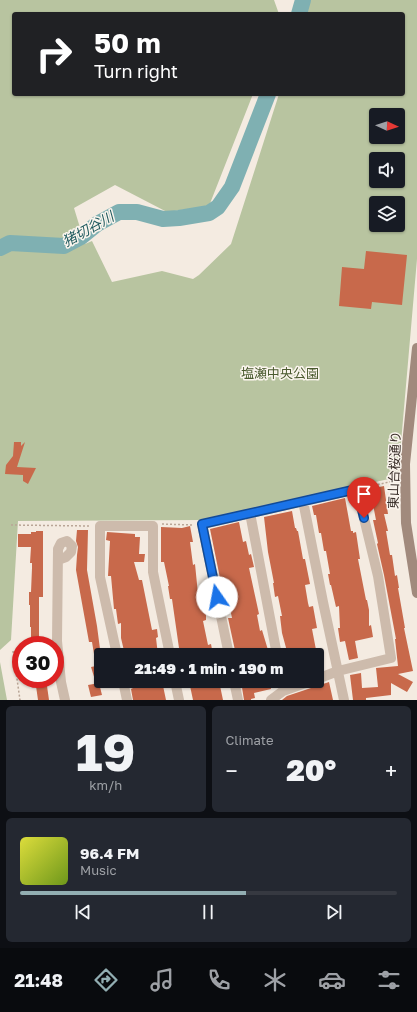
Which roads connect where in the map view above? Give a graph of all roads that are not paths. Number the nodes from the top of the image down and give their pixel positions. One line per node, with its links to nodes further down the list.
1 (417, 348): 5 (street, 東山台桜通り)
2 (304, 501): 3 (street); 10 (street); 10 (street)
3 (250, 513): 8 (street); 9 (street)
4 (58, 560): 17 (street)
5 (417, 593)
6 (115, 648): 7 (street)
7 (169, 648)
8 (228, 648)
9 (276, 648)
10 (338, 671): 11 (street); 21 (street)
11 (324, 676)
12 (123, 688): 16 (street)
13 (176, 688): 18 (street)
14 (235, 688): 19 (street)
15 (281, 688): 20 (street)
16 (123, 699)
17 (65, 700)
18 (179, 700)
19 (238, 700)
20 (271, 700)
21 (344, 700)

